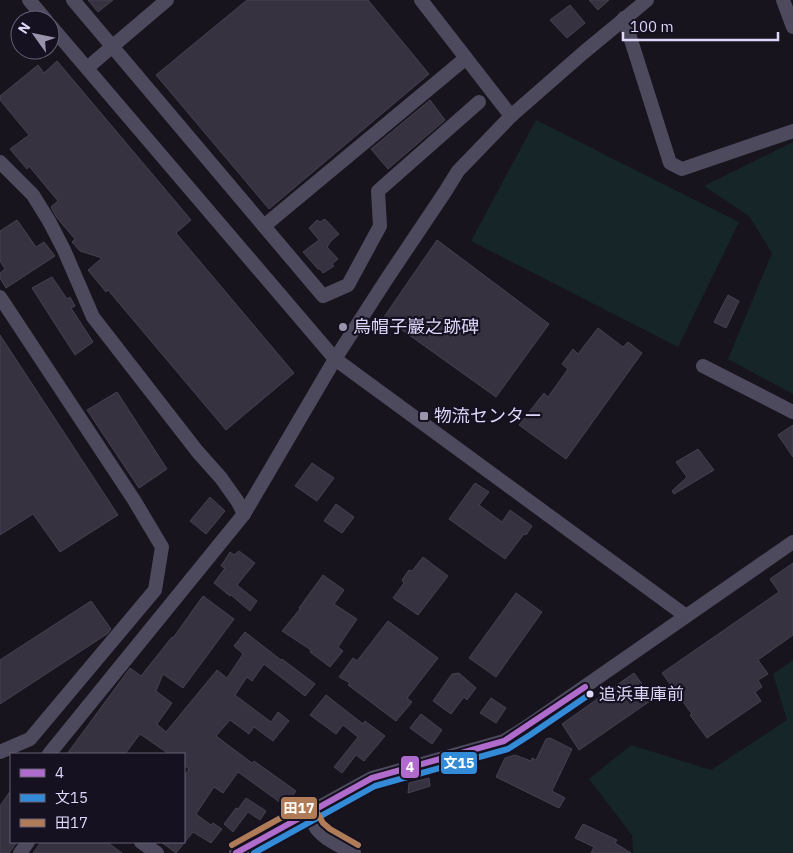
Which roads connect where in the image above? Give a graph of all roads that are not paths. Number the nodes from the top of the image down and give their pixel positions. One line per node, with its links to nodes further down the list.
1 (29, 0): 7 (street)
2 (73, 0): 11 (street)
3 (166, 0): 11 (street)
4 (421, 0): 12 (street)
5 (647, 0): 8 (street)
6 (784, 0): 9 (street)
7 (38, 10)
8 (624, 18): 15 (street); 16 (street)
9 (793, 27)
10 (60, 37): 13 (street)
11 (112, 47): 13 (street); 18 (street)
12 (466, 58): 15 (street); 18 (street)
13 (87, 68): 20 (street)
14 (479, 102): 18 (street)
15 (511, 116): 20 (street)
16 (793, 131)
17 (0, 162): 23 (street)
18 (264, 226)
19 (0, 297): 26 (street)
20 (335, 358): 23 (street); 25 (street)
21 (703, 366): 22 (street)
22 (793, 412)
23 (244, 514): 27 (street)
24 (793, 542): 25 (street)
25 (686, 616): 28 (street)
26 (0, 752)
27 (50, 753)
28 (308, 814): 31 (street); 32 (street)
29 (142, 843): 30 (street)
30 (156, 853)
31 (236, 853)
32 (354, 853)

